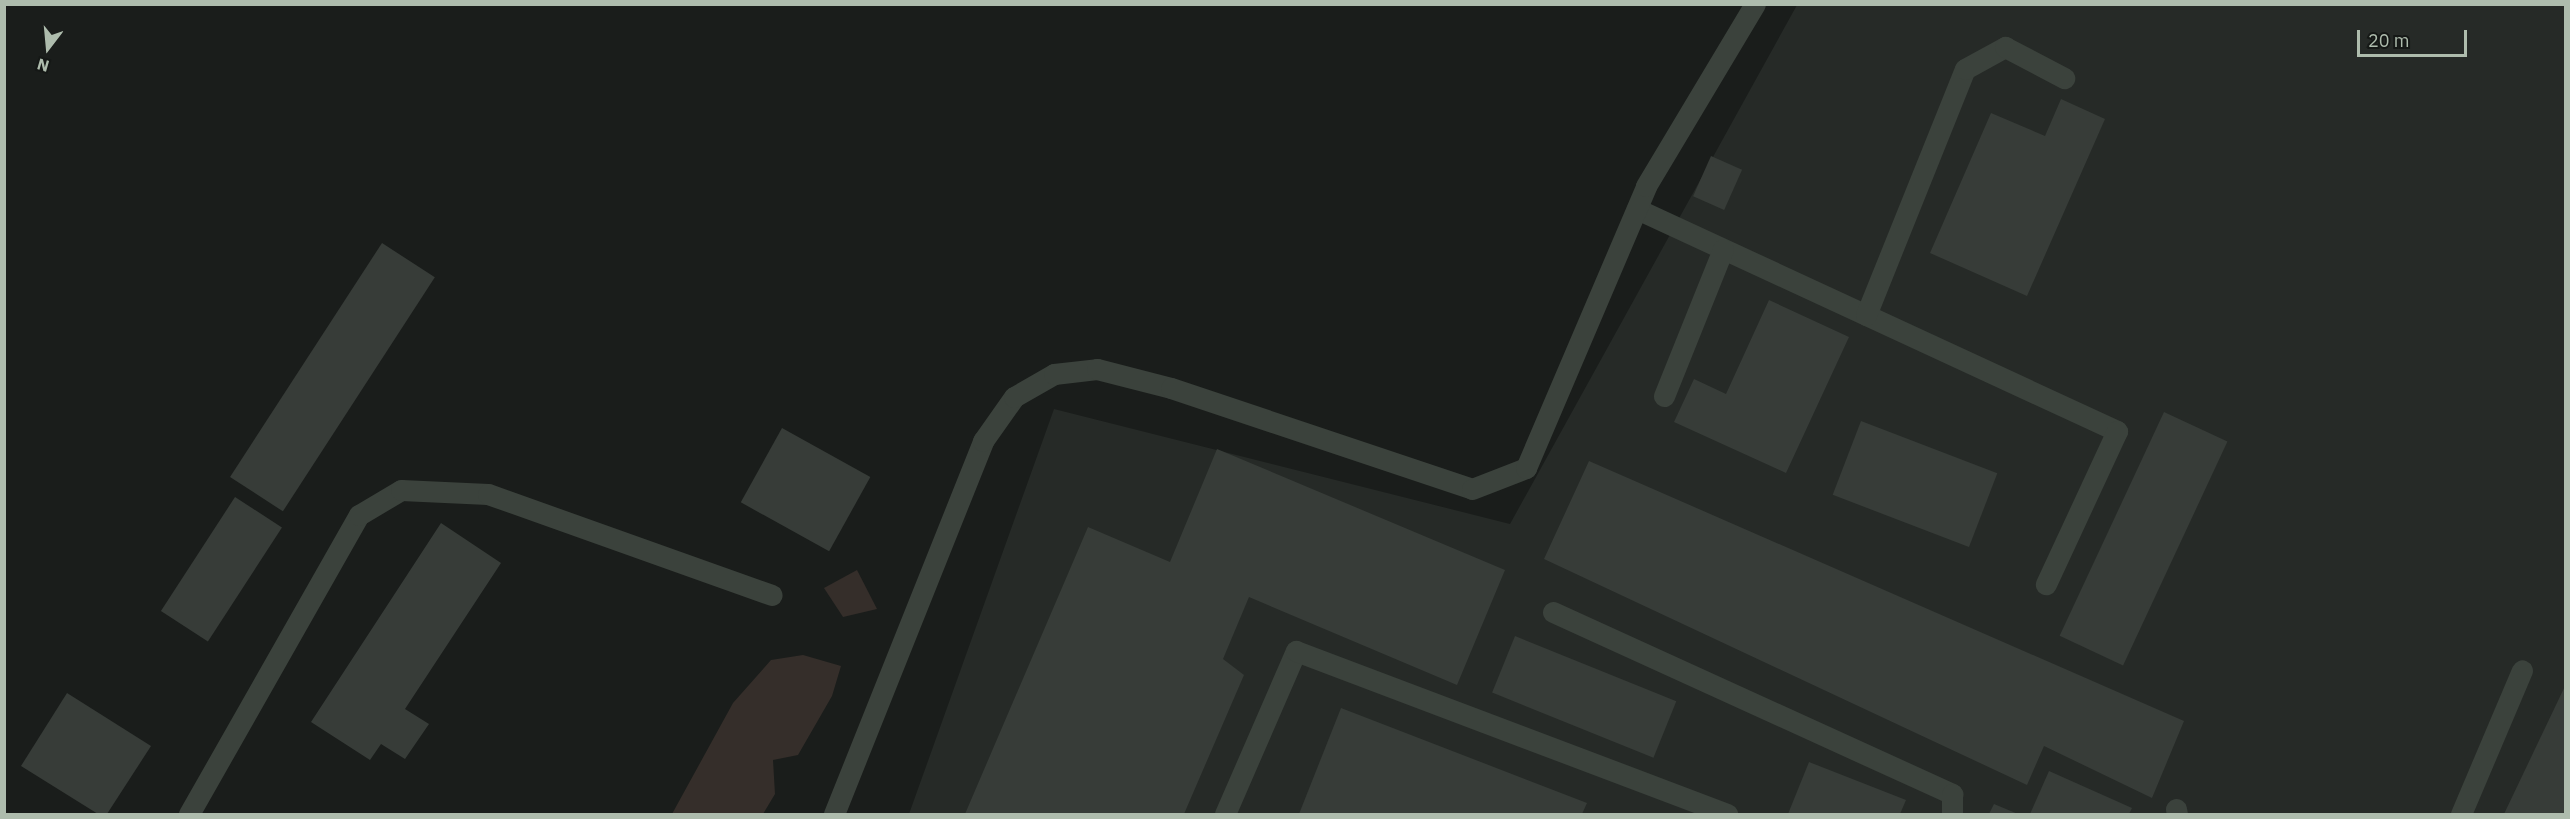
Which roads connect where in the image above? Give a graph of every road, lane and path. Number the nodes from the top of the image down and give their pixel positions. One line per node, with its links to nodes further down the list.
1 (1755, 4): 3 (lane)
2 (2064, 78): 5 (lane)
3 (1636, 209): 4 (lane); 12 (lane)
4 (1723, 249): 5 (lane); 6 (lane)
5 (1866, 315): 7 (lane)
6 (1665, 396)
7 (2046, 584)
8 (772, 595): 11 (lane)
9 (1553, 612): 15 (lane)
10 (2522, 670): 16 (lane)
11 (189, 814)
12 (834, 814)
13 (1225, 814): 14 (lane)
14 (1727, 814)
15 (1952, 814)
16 (2461, 814)

